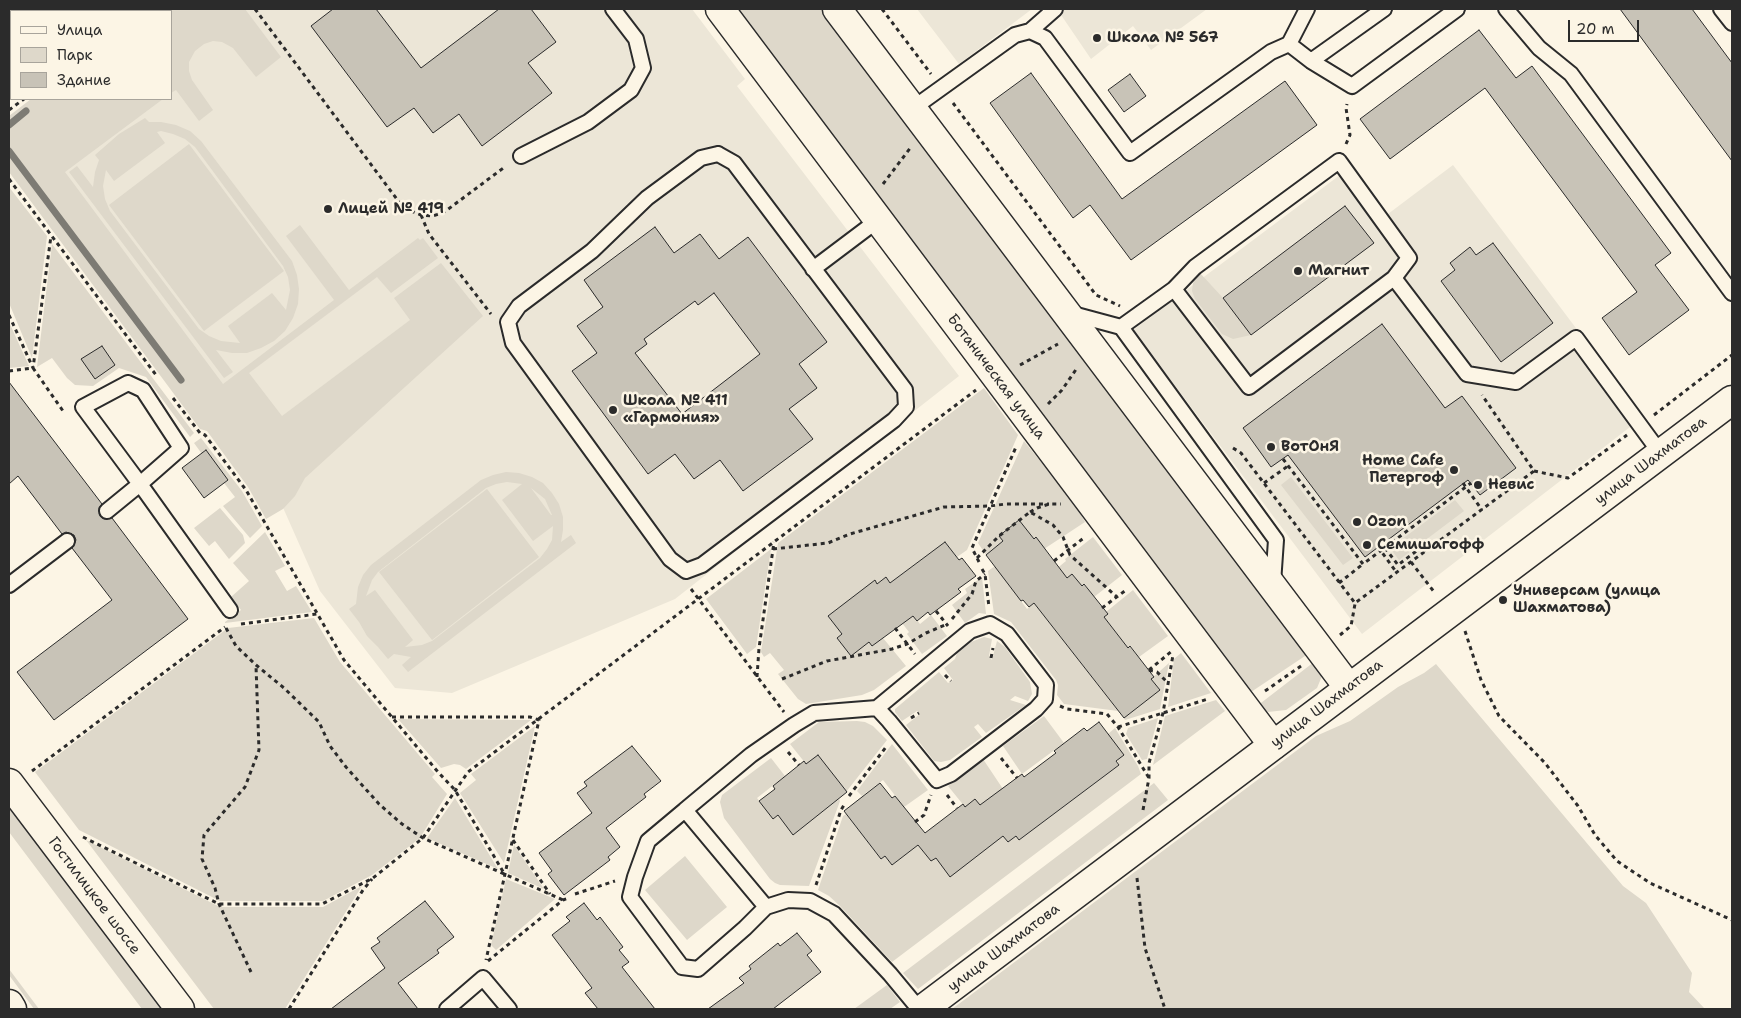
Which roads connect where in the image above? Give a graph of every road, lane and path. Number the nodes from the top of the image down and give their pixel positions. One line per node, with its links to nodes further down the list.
1 (255, 9): 24 (path)
2 (613, 9): 20 (lane)
3 (720, 9): 25 (street, Ботаническая улица)
4 (837, 9): 17 (street)
5 (1055, 9): 12 (lane)
6 (1307, 9): 13 (lane)
7 (1384, 9): 14 (lane)
8 (1457, 9): 15 (lane)
9 (1506, 9): 30 (lane)
10 (1721, 9): 11 (lane)
11 (1732, 23)
12 (1030, 31): 13 (lane); 17 (lane)
13 (1289, 44): 14 (lane)
14 (1312, 62): 15 (lane)
15 (1352, 86): 21 (path)
16 (23, 100): 18 (path)
17 (912, 109): 31 (street)
18 (9, 110)
19 (913, 144): 23 (path)
20 (521, 156): 24 (path)
21 (1339, 161): 28 (lane); 29 (lane)
22 (9, 182): 26 (path)
23 (879, 189)
24 (421, 215): 33 (path)
25 (878, 220): 27 (lane); 109 (street, Ботаническая улица)
26 (51, 236): 37 (path); 40 (path)
27 (813, 269): 33 (lane); 71 (lane)
28 (1394, 278): 29 (lane); 47 (lane)
29 (1174, 289): 34 (lane)
30 (1732, 293)
31 (1067, 312): 34 (lane); 76 (street)
32 (9, 316): 37 (path)
33 (508, 322): 71 (lane)
34 (1121, 327): 76 (lane)
35 (1061, 342): 38 (path)
36 (1079, 366): 45 (path)
37 (33, 368): 39 (path); 44 (path)
38 (1014, 369)
39 (9, 371)
40 (158, 378)
41 (977, 389): 62 (path)
42 (170, 394): 84 (path)
43 (1732, 400): 47 (street, улица Шахматова)
44 (83, 408): 52 (lane); 52 (lane)
45 (1044, 409)
46 (1018, 443): 56 (path)
47 (1661, 454): 98 (street, улица Шахматова)
48 (1283, 459): 49 (path)
49 (1288, 466): 50 (path); 70 (path)
50 (1264, 483)
51 (1471, 483): 53 (path)
52 (140, 484): 58 (lane); 83 (lane)
53 (1464, 485): 57 (path); 63 (path)
54 (1049, 504): 55 (path); 56 (path); 59 (path)
55 (1066, 504)
56 (990, 506): 59 (path); 64 (path)
57 (1482, 510)
58 (107, 511)
59 (1030, 512): 66 (path)
60 (1087, 535): 66 (path)
61 (67, 541): 75 (lane)
62 (774, 542): 64 (path); 80 (path)
63 (1385, 548): 65 (path); 67 (path)
64 (773, 549): 95 (path)
65 (1379, 549): 70 (path); 72 (path)
66 (1067, 551): 68 (path); 78 (path)
67 (1426, 551)
68 (1054, 561)
69 (1411, 562): 79 (path)
70 (1364, 564): 74 (path)
71 (686, 571): 80 (path)
72 (1396, 572)
73 (985, 574): 89 (path)
74 (1339, 583)
75 (9, 585)
76 (1273, 587): 98 (street)
77 (1128, 588): 78 (path)
78 (1117, 597): 82 (path)
79 (1438, 597)
80 (698, 599): 95 (path); 105 (path)
81 (1355, 603): 88 (path)
82 (1102, 608)
83 (230, 610)
84 (317, 614): 85 (path); 104 (path)
85 (226, 626): 93 (path); 111 (path)
86 (896, 628): 89 (path)
87 (1465, 630): 132 (path)
88 (1336, 638)
89 (907, 644): 94 (path); 96 (path)
90 (1174, 649): 97 (path)
91 (1171, 662): 97 (path)
92 (1304, 664): 99 (path)
93 (256, 665): 119 (path); 130 (path)
94 (926, 668): 101 (lane); 102 (lane)
95 (757, 678): 106 (path)
96 (782, 679)
97 (1168, 682): 103 (path)
98 (1349, 688): 109 (street, улица Шахматова)
99 (1260, 695)
100 (1217, 696): 103 (path)
101 (1045, 699): 107 (path); 112 (lane)
102 (876, 708): 106 (lane); 108 (lane)
103 (1163, 713): 107 (path); 110 (path)
104 (392, 717): 105 (path); 113 (path)
105 (539, 720): 113 (path); 120 (path)
106 (794, 725): 116 (lane)
107 (1118, 727): 110 (path)
108 (898, 732): 112 (lane); 114 (path)
109 (1273, 745): 121 (street, улица Шахматова)
110 (1149, 778): 121 (path)
111 (18, 779): 136 (street, Гостилицкое шоссе)
112 (937, 780): 117 (path)
113 (455, 790): 119 (path); 122 (path)
114 (850, 796)
115 (844, 805): 129 (path)
116 (685, 810): 123 (lane); 131 (lane)
117 (916, 822)
118 (75, 838): 130 (path)
119 (423, 838): 122 (path); 124 (path)
120 (513, 839): 122 (path); 125 (path)
121 (1136, 848): 141 (street, улица Шахматова); 142 (path)
122 (505, 875): 125 (path); 128 (path)
123 (635, 877): 126 (path); 131 (lane)
124 (373, 878): 130 (path); 137 (path)
125 (550, 894): 128 (path)
126 (575, 894)
127 (569, 898): 128 (path)
128 (563, 900)
129 (810, 902): 131 (lane); 140 (lane)
130 (219, 904): 133 (path)
131 (766, 907)
132 (1732, 920)
133 (251, 972)
134 (9, 1004): 135 (street)
135 (12, 1009)
136 (180, 1009)
137 (289, 1009)
138 (447, 1009): 139 (lane)
139 (509, 1009)
140 (919, 1009)
141 (923, 1009)
142 (1165, 1009)

